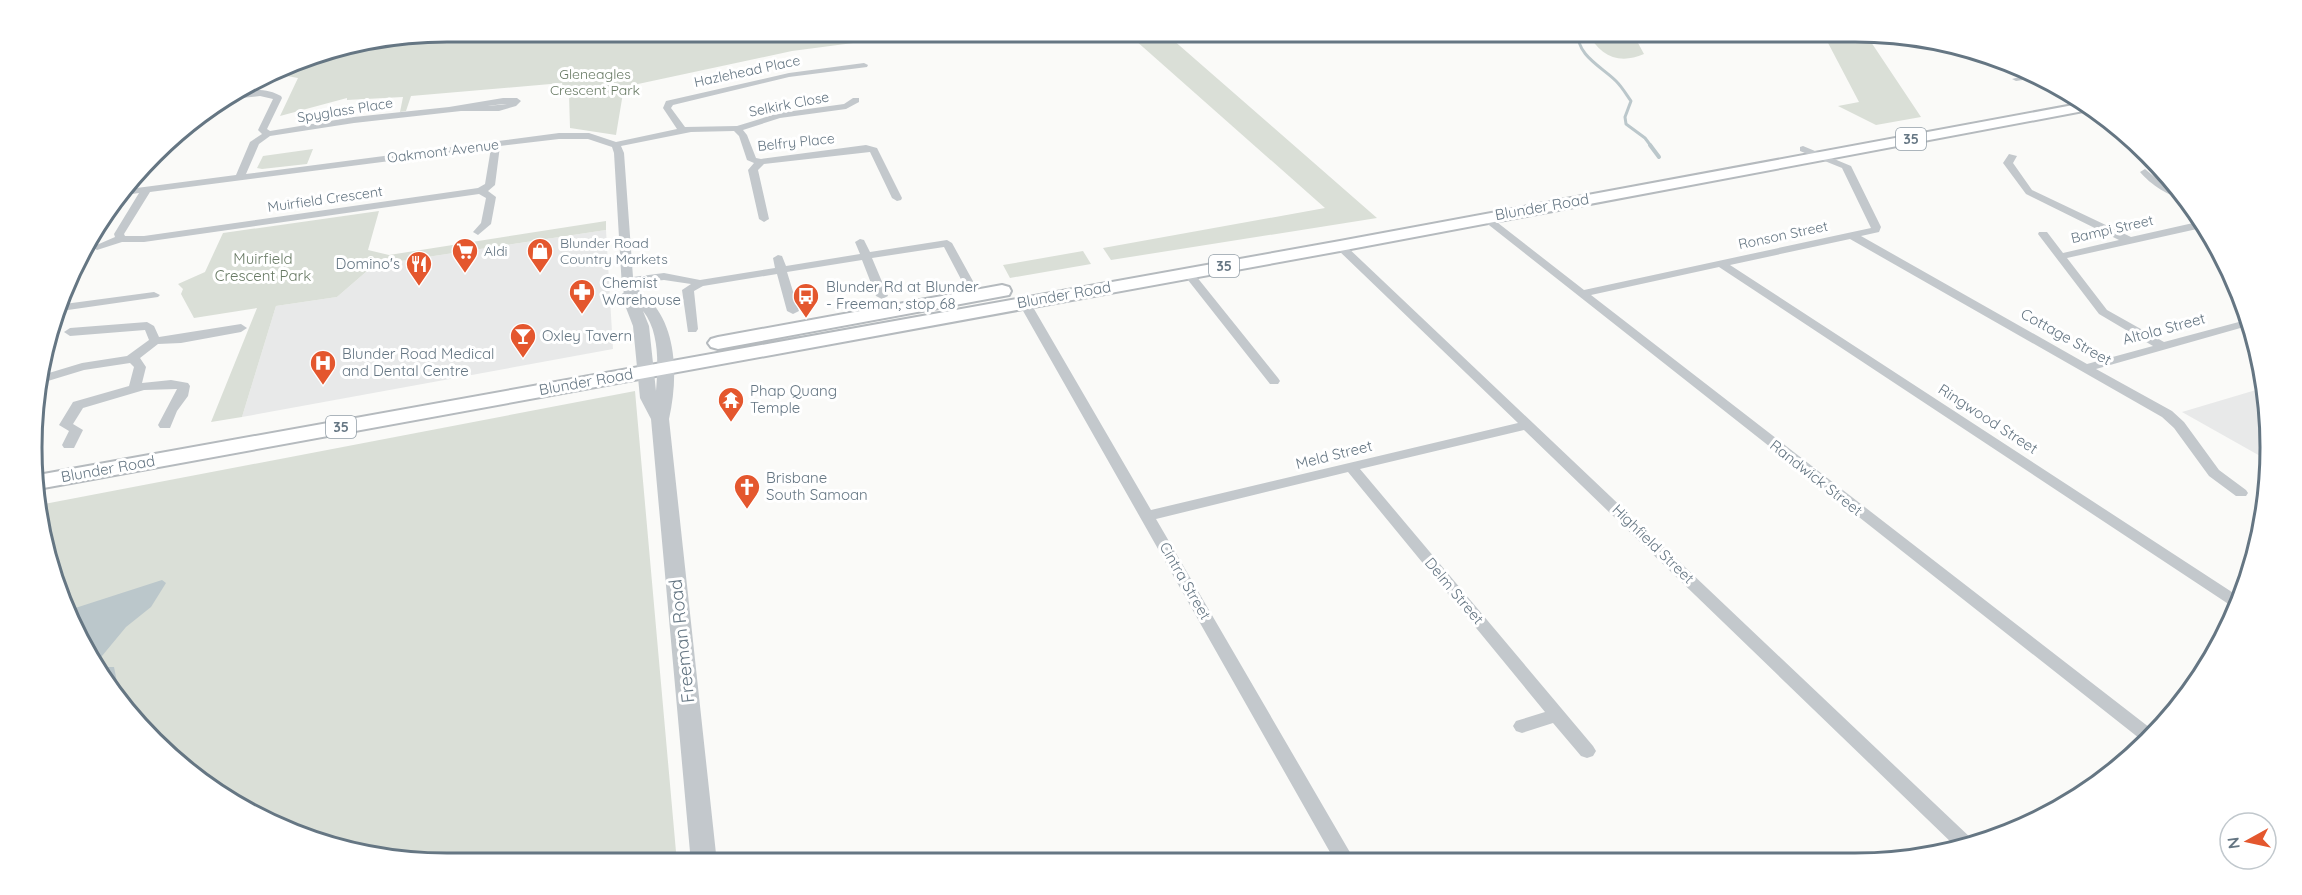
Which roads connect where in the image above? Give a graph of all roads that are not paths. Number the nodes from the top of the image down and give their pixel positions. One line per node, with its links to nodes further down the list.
1 (864, 65): 12 (street, Hazlehead Place)
2 (2021, 78): 3 (street)
3 (2016, 79)
4 (247, 95): 13 (street)
5 (856, 99): 7 (street, Selkirk Close)
6 (2066, 101): 16 (main road, Blunder Road / 35)
7 (846, 106): 9 (street, Selkirk Close); 11 (street, Selkirk Close)
8 (461, 108): 8 (street, Spyglass Place); 13 (street, Spyglass Place)
9 (862, 108)
10 (2077, 108): 17 (main road, Blunder Road / 35)
11 (737, 129): 12 (street, Belfry Place); 19 (street, Belfry Place)
12 (682, 130): 15 (street, Belfry Place)
13 (268, 134): 21 (street)
14 (496, 144): 15 (street, Oakmont Avenue); 21 (street, Oakmont Avenue); 25 (street)
15 (616, 145): 48 (street)
16 (1803, 149): 17 (street, Ronson Street); 62 (main road, Blunder Road / 35)
17 (1823, 155): 27 (main road, Blunder Road / 35); 33 (street, Ronson Street)
18 (2013, 156): 35 (street)
19 (761, 162): 26 (street, Belfry Place); 28 (street)
20 (2145, 172): 22 (street)
21 (239, 178): 23 (street, Oakmont Avenue)
22 (2164, 186)
23 (147, 189): 24 (street, Oakmont Avenue); 34 (street)
24 (134, 191)
25 (481, 191): 31 (street); 34 (street, Muirfield Crescent)
26 (897, 198)
27 (1485, 218): 38 (main road, Blunder Road / 35); 49 (street, Randwick Street)
28 (764, 219)
29 (2195, 226): 35 (street, Bampi Street)
30 (940, 230): 37 (street)
31 (478, 232)
32 (2043, 234): 41 (street)
33 (1853, 236): 43 (street, Ronson Street); 63 (street, Cottage Street)
34 (121, 239): 39 (street, Muirfield Crescent)
35 (2130, 241): 41 (street, Bampi Street)
36 (860, 242): 40 (street)
37 (947, 243): 40 (street); 47 (street)
38 (1340, 246): 45 (main road, Blunder Road / 35); 68 (street, Highfield Street)
39 (97, 247)
40 (866, 256): 44 (street); 51 (street)
41 (2062, 256): 60 (street)
42 (778, 258): 44 (street)
43 (1722, 264): 49 (street, Ronson Street); 75 (street, Ringwood Street)
44 (782, 270): 46 (street); 54 (street)
45 (1188, 273): 52 (main road, Blunder Road / 35); 65 (street)
46 (700, 283): 48 (street); 57 (street)
47 (968, 283)
48 (628, 284): 62 (street)
49 (1581, 294): 78 (street, Randwick Street)
50 (154, 295): 53 (street)
51 (882, 296)
52 (1024, 302): 62 (main road, Blunder Road / 35); 74 (street, Cintra Street)
53 (67, 307)
54 (793, 311)
55 (2240, 325): 60 (street, Altola Street)
56 (241, 328): 59 (street)
57 (692, 329)
58 (70, 332): 59 (street)
59 (155, 341): 61 (street)
60 (2162, 346): 63 (street, Altola Street)
61 (131, 359): 64 (street); 66 (street)
62 (653, 363): 70 (main road, Blunder Road / 35); 72 (main road, Blunder Road / 35); 81 (street, Freeman Road)
63 (2086, 368): 73 (street, Cottage Street)
64 (48, 377)
65 (1274, 381)
66 (135, 388): 67 (street); 69 (street)
67 (165, 425)
68 (1527, 425): 71 (street, Meld Street); 80 (street, Highfield Street)
69 (69, 445)
70 (43, 467)
71 (1352, 468): 74 (street, Meld Street); 76 (street, Delm Street)
72 (44, 481)
73 (2241, 493)
74 (1147, 516): 82 (street, Cintra Street)
75 (2230, 599)
76 (1557, 715): 77 (street); 79 (street, Delm Street)
77 (1522, 726)
78 (2143, 732)
79 (1587, 751)
80 (1960, 839)
81 (703, 853)
82 (1340, 853)

